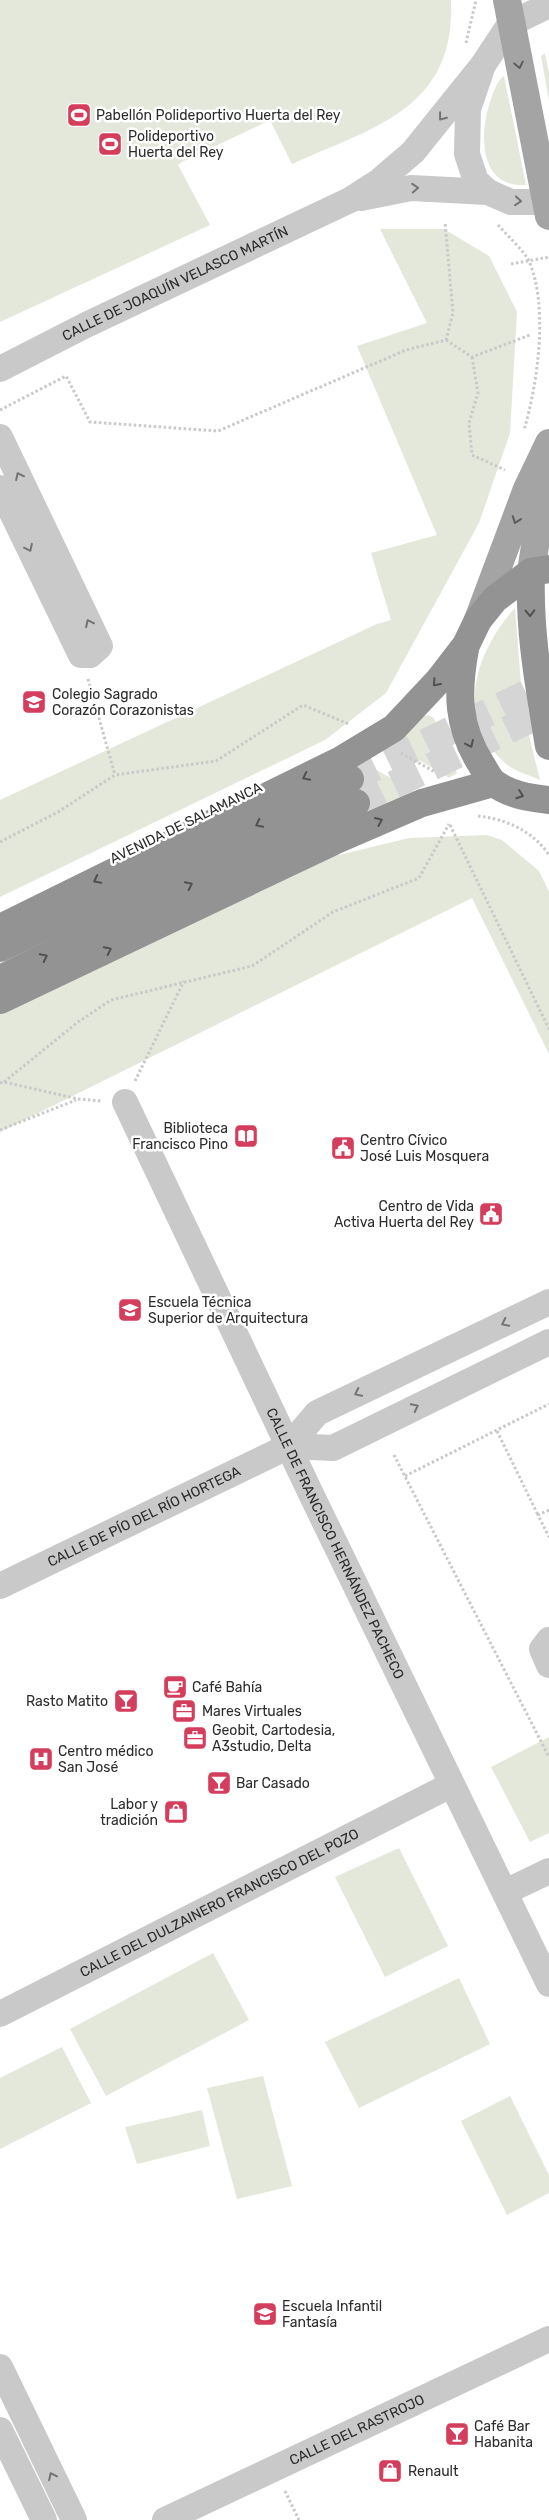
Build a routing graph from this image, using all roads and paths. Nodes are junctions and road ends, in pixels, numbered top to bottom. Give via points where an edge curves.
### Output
1 (549, 5) edge
2 (509, 12) edge
3 (483, 65) junction
4 (488, 192) junction
5 (350, 200) junction
6 (548, 207) edge
7 (445, 222) dead end
8 (497, 223) dead end
9 (549, 257) edge
10 (529, 260) junction
11 (511, 264) dead end
12 (530, 335) dead end
13 (446, 340) junction
14 (472, 357) junction
15 (0, 369) edge
16 (0, 410) edge
17 (523, 435) dead end
18 (0, 437) edge
19 (549, 443) edge
20 (549, 461) edge
21 (504, 470) dead end
22 (0, 488) edge
23 (540, 571) edge
24 (478, 620) junction
25 (466, 645) junction
26 (81, 655) junction
27 (365, 733) junction
28 (549, 746) edge
29 (115, 775) junction
30 (493, 783) junction
31 (549, 800) edge
32 (458, 804) junction
33 (0, 842) edge
34 (549, 855) edge
35 (0, 928) edge
36 (0, 948) edge
37 (0, 979) edge
38 (184, 981) junction
39 (0, 1000) edge
40 (549, 1029) edge
41 (2, 1082) edge
42 (78, 1099) junction
43 (125, 1102) junction
44 (0, 1130) edge
45 (549, 1302) edge
46 (549, 1342) edge
47 (549, 1404) edge
48 (497, 1431) junction
49 (289, 1446) junction
50 (394, 1455) dead end
51 (404, 1476) junction
52 (549, 1510) edge
53 (538, 1515) junction
54 (549, 1538) edge
55 (0, 1586) edge
56 (549, 1640) edge
57 (549, 1665) edge
58 (549, 1757) edge
59 (439, 1791) dead end
60 (549, 1871) edge
61 (505, 1892) junction
62 (549, 1984) edge
63 (0, 2014) edge
64 (549, 2339) edge
65 (0, 2367) edge
66 (0, 2430) edge
67 (273, 2468) junction
68 (44, 2520) edge
69 (74, 2520) edge
70 (165, 2520) edge
71 (299, 2520) edge

1 - 2 street
2 - 3 street
2 -> 6 main road
3 - 4 street via 468,109 467,154 476,181
3 -> 5 street, CALLE DE JOAQUÍN VELASCO MARTÍN via 413,152 378,182
5 -> 4 street, CALLE DE JOAQUÍN VELASCO MARTÍN via 411,188
4 -> 6 street via 511,202
5 - 15 street, CALLE DE JOAQUÍN VELASCO MARTÍN
7 - 13 path via 453,313
8 - 10 path
9 - 10 path
10 - 11 path
10 - 17 path via 542,295 544,333 534,400
12 - 14 path
13 - 14 path
13 - 16 path via 406,350 218,431 90,422 66,376
14 - 21 path via 478,393 469,423 472,455
26 -> 18 street via 90,655 100,646
19 -> 24 main road via 527,490
20 - 23 main road
22 -> 26 street
23 - 24 highway via 495,599
23 -> 28 highway via 530,615 533,654
24 - 25 highway
25 -> 27 highway via 394,728
25 -> 30 highway via 459,681 466,738
26 - 29 path
27 - 29 path via 303,706 216,761
27 - 32 path via 438,773
27 -> 35 highway via 341,760
29 - 33 path via 58,812
30 -> 31 highway via 524,797
30 - 32 highway
32 - 34 path via 518,826 542,844
39 -> 32 highway via 334,840 422,803
37 -> 36 highway via 353,791
38 - 40 path via 252,966 333,912 419,878 450,824
38 - 41 path via 111,1000
38 - 43 path
41 - 42 path
42 - 43 path
42 - 44 path
43 - 49 street, CALLE DE FRANCISCO HERNÁNDEZ PACHECO
45 -> 49 street, CALLE DE PÍO DEL RÍO HORTEGA via 317,1413
49 -> 46 street, CALLE DE PÍO DEL RÍO HORTEGA via 333,1448
47 - 48 path
48 - 51 path
48 - 53 path
49 - 55 street, CALLE DE PÍO DEL RÍO HORTEGA
49 - 61 street, CALLE DE FRANCISCO HERNÁNDEZ PACHECO
50 - 51 path
51 - 58 path
52 - 53 path
53 - 54 path
56 - 57 street via 542,1649
59 - 63 street, CALLE DEL DULZAINERO FRANCISCO DEL POZO
60 - 61 street
61 - 62 street, CALLE DE FRANCISCO HERNÁNDEZ PACHECO
64 - 67 street, CALLE DEL RASTROJO
69 -> 65 street
66 - 68 street
67 - 70 street, CALLE DEL RASTROJO
67 - 71 path

